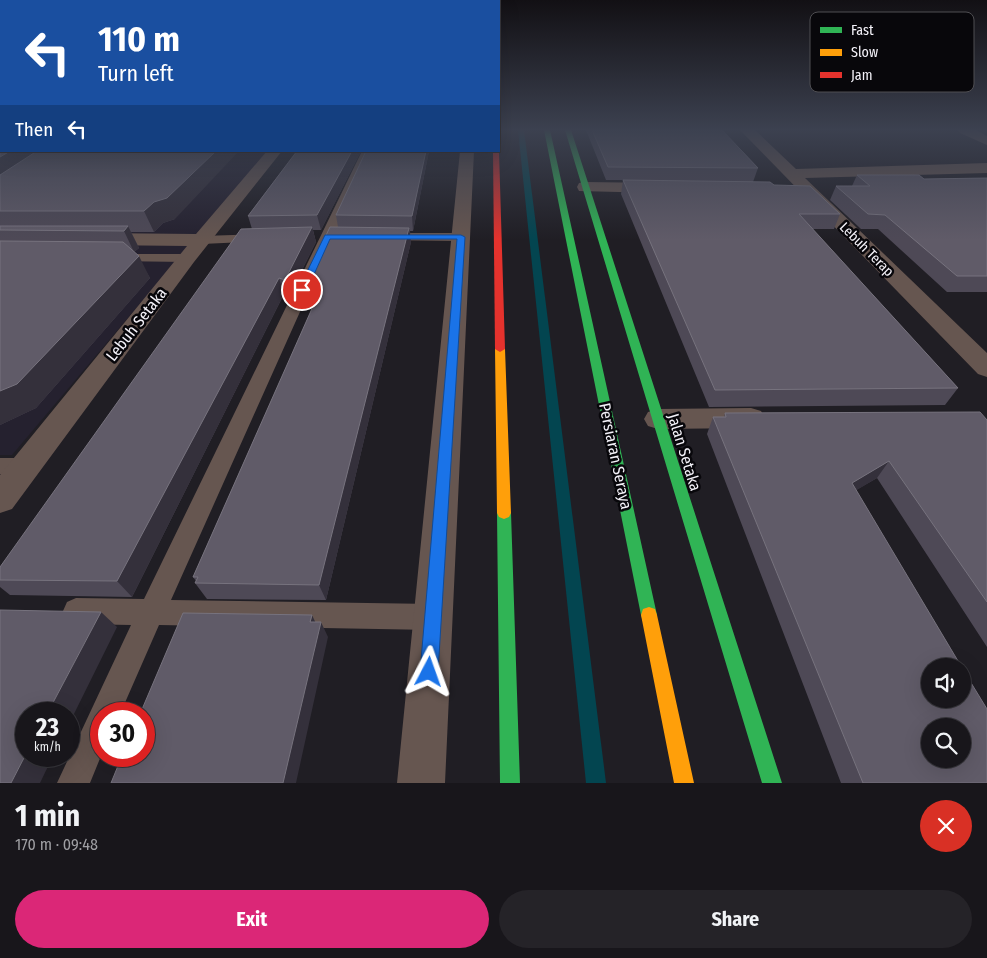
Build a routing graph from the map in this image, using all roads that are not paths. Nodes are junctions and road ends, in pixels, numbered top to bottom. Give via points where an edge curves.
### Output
1 (262, 167) edge
2 (359, 167) edge
3 (467, 167) edge
4 (496, 167) edge
5 (555, 167) edge
6 (579, 167) edge
7 (780, 167) edge
8 (987, 168) edge
9 (796, 184) junction
10 (585, 187) junction
11 (672, 188) edge
12 (375, 237) edge
13 (461, 237) junction
14 (270, 238) edge
15 (77, 239) edge
16 (202, 240) junction
17 (98, 257) edge
18 (187, 258) junction
19 (987, 368) edge
20 (781, 418) edge
21 (658, 419) junction
22 (0, 466) edge
23 (25, 466) junction
24 (0, 499) edge
25 (56, 611) edge
26 (150, 612) junction
27 (433, 617) junction
28 (109, 702) edge
29 (90, 745) edge
30 (73, 783) edge
31 (420, 783) edge
32 (510, 783) edge
33 (684, 783) edge
34 (772, 783) edge

1 - 16 street, Lebuh Setaka
2 - 26 lane
3 - 13 street
4 - 32 main road
5 - 33 main road, Persiaran Seraya
6 - 10 main road, Jalan Setaka
7 - 9 street, Lebuh Terap
8 - 9 street
9 - 19 street, Lebuh Terap
10 - 11 street
10 - 21 main road, Jalan Setaka
12 - 13 lane
13 - 27 street
14 - 16 lane
15 - 16 street
16 - 18 street, Lebuh Setaka
17 - 18 lane
18 - 23 street, Lebuh Setaka
20 - 21 street
21 - 34 main road, Jalan Setaka
22 - 23 lane
23 - 24 street, Lebuh Setaka
25 - 26 lane
26 - 27 lane
26 - 28 lane
27 - 31 street
29 - 30 lane

